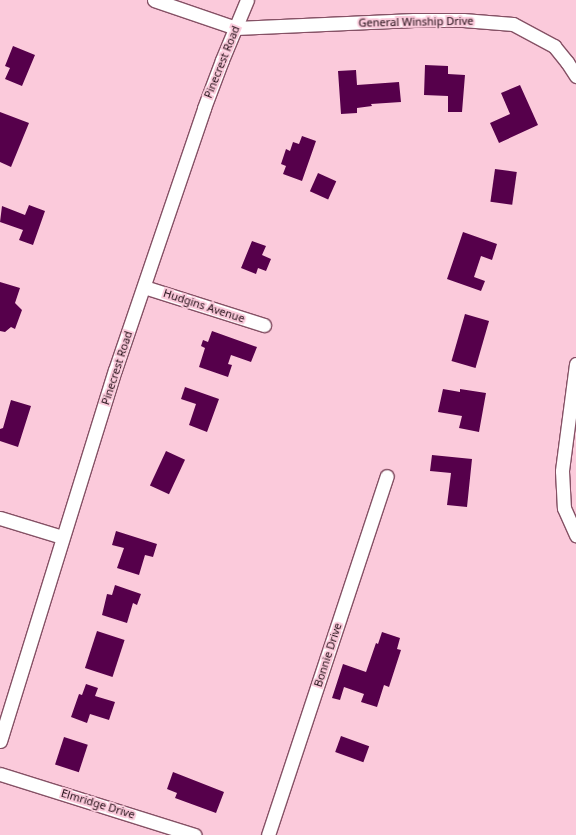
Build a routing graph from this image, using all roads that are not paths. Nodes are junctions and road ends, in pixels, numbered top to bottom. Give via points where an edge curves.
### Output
1 (154, 0) edge
2 (247, 0) edge
3 (236, 28) junction
4 (576, 76) edge
5 (144, 287) junction
6 (264, 325) dead end
7 (576, 364) edge
8 (387, 476) dead end
9 (0, 518) edge
10 (576, 535) edge
11 (62, 538) junction
12 (0, 741) edge
13 (0, 774) edge
14 (195, 835) edge
15 (268, 835) edge

1 - 3 street
2 - 3 street, Pinecrest Road
3 - 4 street, General Winship Drive via 421,20 513,24 554,46
3 - 5 street, Pinecrest Road via 207,101
5 - 6 street, Hudgins Avenue
5 - 11 street, Pinecrest Road
7 - 10 street via 562,471 564,508
8 - 15 street, Bonnie Drive
9 - 11 street
11 - 12 street, Pinecrest Road
13 - 14 street, Elmridge Drive

